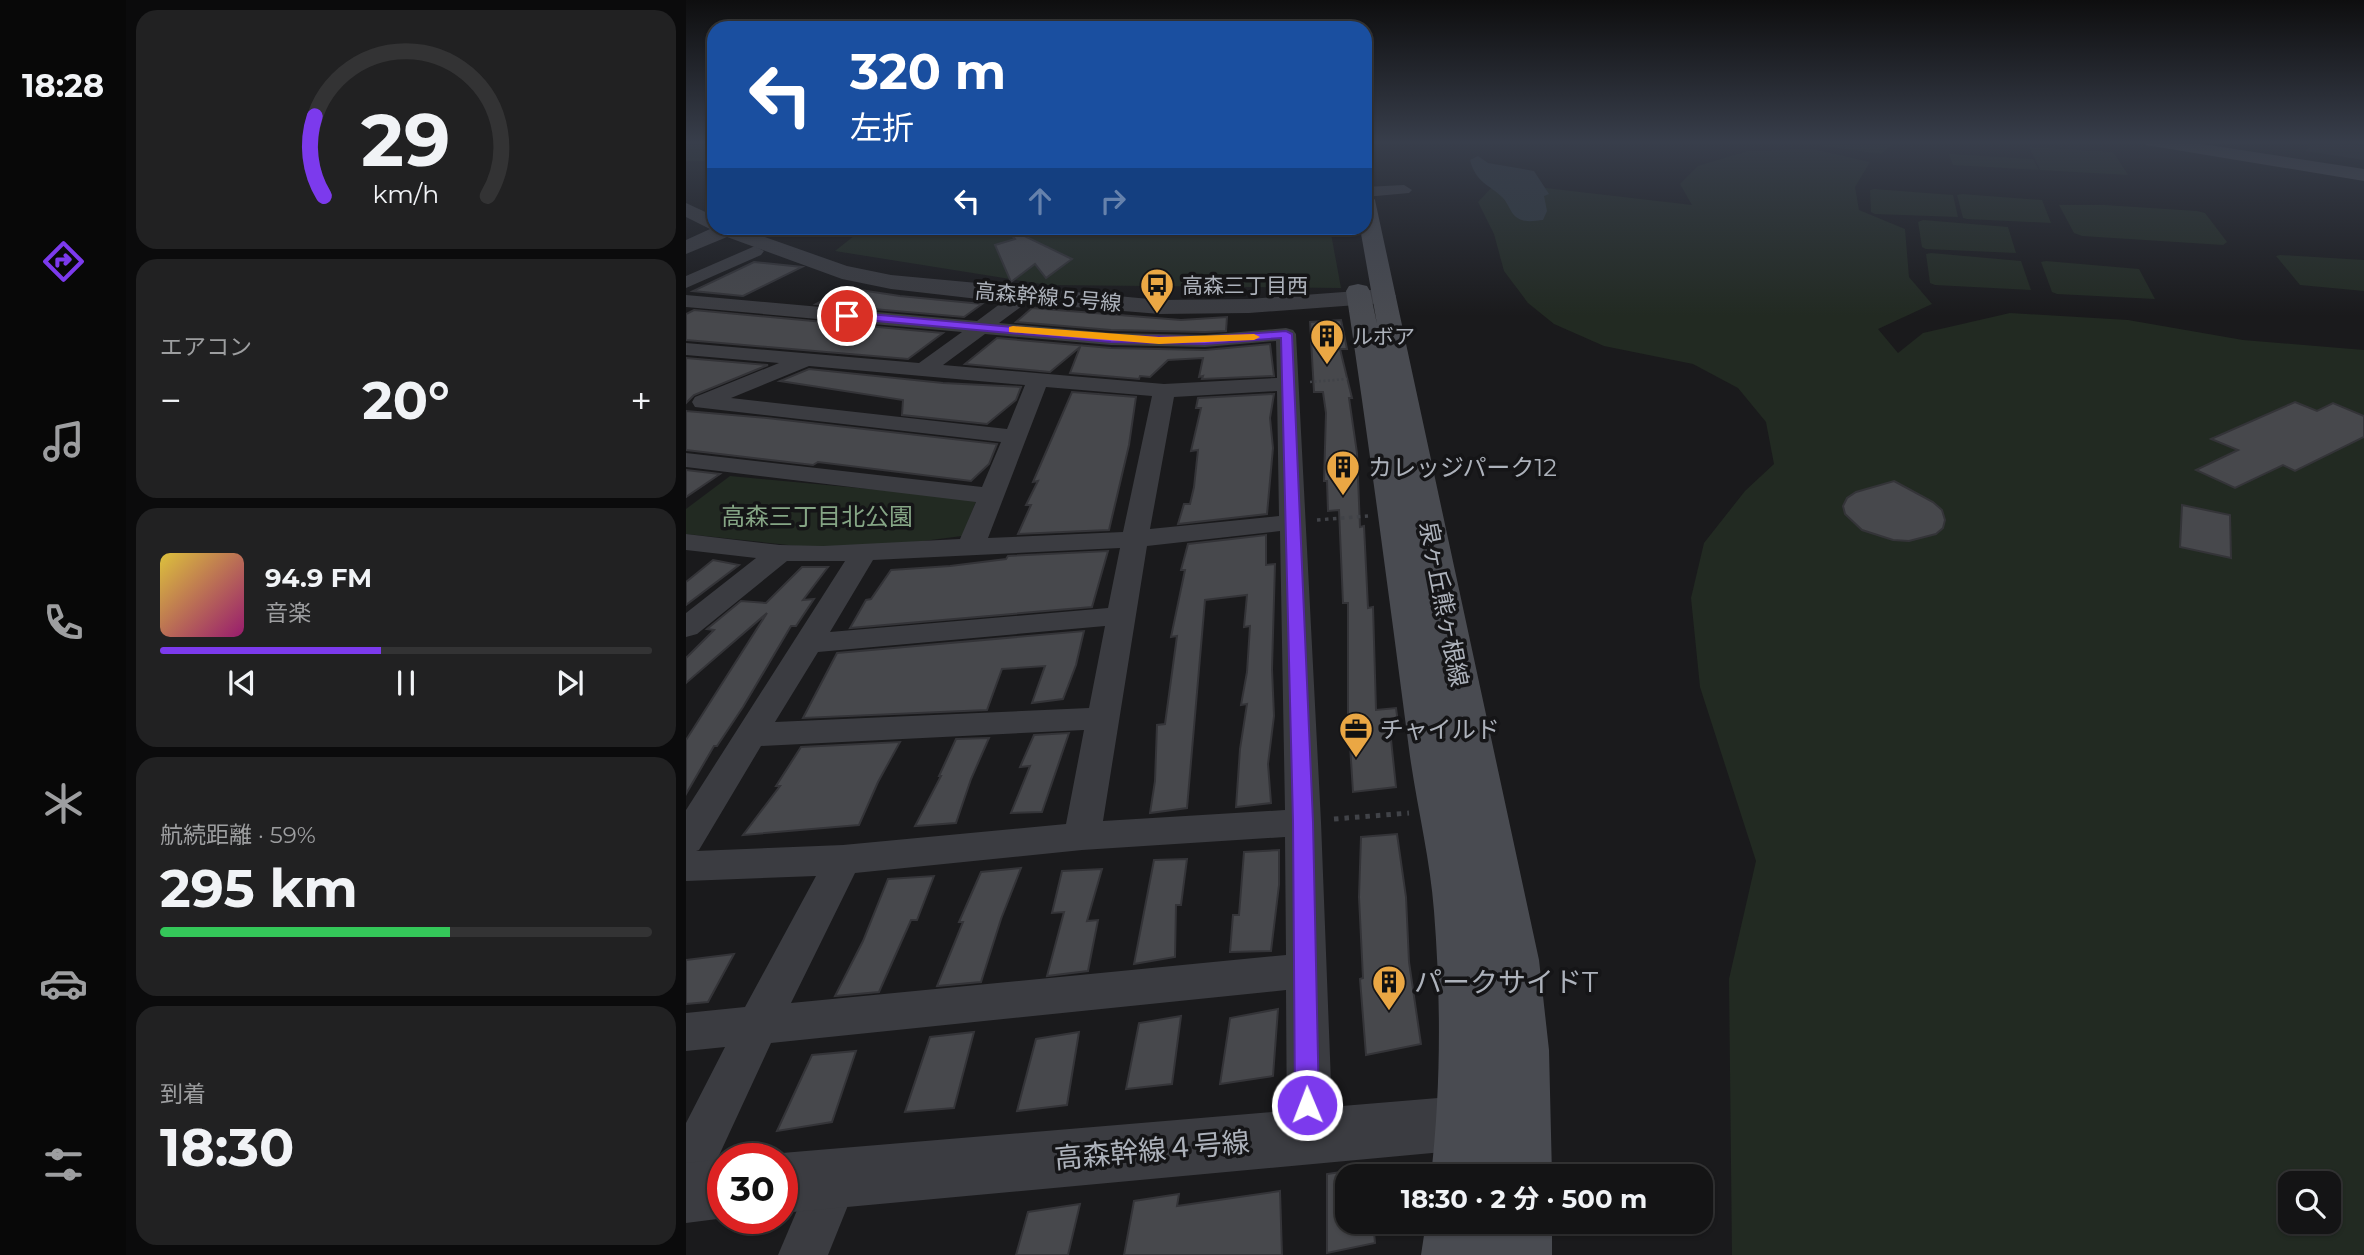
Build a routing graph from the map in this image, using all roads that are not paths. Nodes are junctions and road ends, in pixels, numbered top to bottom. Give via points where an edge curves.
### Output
1 (686, 209) edge
2 (707, 220) edge
3 (707, 235) edge
4 (742, 235) edge
5 (1352, 235) edge
6 (1368, 235) edge
7 (686, 248) edge
8 (755, 251) dead end
9 (686, 284) edge
10 (1023, 296) junction
11 (1372, 297) junction
12 (686, 301) edge
13 (979, 327) junction
14 (688, 350) edge
15 (806, 360) junction
16 (926, 368) junction
17 (1038, 380) junction
18 (1286, 384) junction
19 (1164, 391) junction
20 (695, 406) edge
21 (1016, 437) junction
22 (686, 460) edge
23 (991, 496) junction
24 (1293, 522) junction
25 (1135, 539) junction
26 (686, 542) edge
27 (971, 546) junction
28 (864, 552) junction
29 (780, 553) junction
30 (1121, 615) junction
31 (686, 628) edge
32 (807, 643) junction
33 (1103, 719) junction
34 (751, 735) junction
35 (1303, 822) junction
36 (1082, 836) junction
37 (686, 839) edge
38 (843, 860) junction
39 (686, 866) edge
40 (1305, 971) junction
41 (757, 1027) junction
42 (686, 1032) edge
43 (1522, 1119) junction
44 (1310, 1136) junction
45 (1465, 1149) edge
46 (1521, 1164) edge
47 (686, 1173) edge
48 (808, 1181) edge
49 (707, 1191) edge
50 (686, 1193) edge
51 (1457, 1234) edge
52 (1520, 1234) edge
53 (803, 1255) edge
54 (1454, 1255) edge
55 (1519, 1255) edge

1 - 2 street, 高森幹線５号線
3 - 7 street
4 - 10 street, 高森幹線５号線 via 842,272
5 - 11 main road, 泉ヶ丘熊ヶ根線
6 - 11 main road, 泉ヶ丘熊ヶ根線
8 - 9 street
10 - 11 street, 高森幹線５号線 via 1160,307
10 - 13 street
11 - 43 main road, 泉ヶ丘熊ヶ根線 via 1513,960
11 - 45 main road, 泉ヶ丘熊ヶ根線 via 1390,477 1459,909 1468,1051
12 - 13 street
13 - 16 street
13 - 18 street via 1159,341 1286,334
14 - 15 street
15 - 16 street
15 - 20 street
16 - 17 street
17 - 19 street
17 - 21 street
18 - 19 street
18 - 24 street
19 - 25 street
20 - 21 street
21 - 23 street
22 - 23 street
23 - 27 street
24 - 25 street
24 - 35 street
25 - 27 street
25 - 30 street
26 - 29 street
27 - 28 street
28 - 29 street
28 - 32 street
29 - 31 street
30 - 32 street
30 - 33 street
32 - 34 street
33 - 34 street
33 - 36 street
34 - 37 street
35 - 36 street
35 - 40 street
36 - 38 street
38 - 39 street
38 - 41 street
40 - 41 street
40 - 44 street
41 - 42 street
41 - 47 street
43 - 45 street, 高森幹線４号線
43 - 46 main road, 泉ヶ丘熊ヶ根線
44 - 45 street, 高森幹線４号線
44 - 48 street, 高森幹線４号線
48 - 53 street
49 - 50 street
51 - 54 main road
52 - 55 main road

